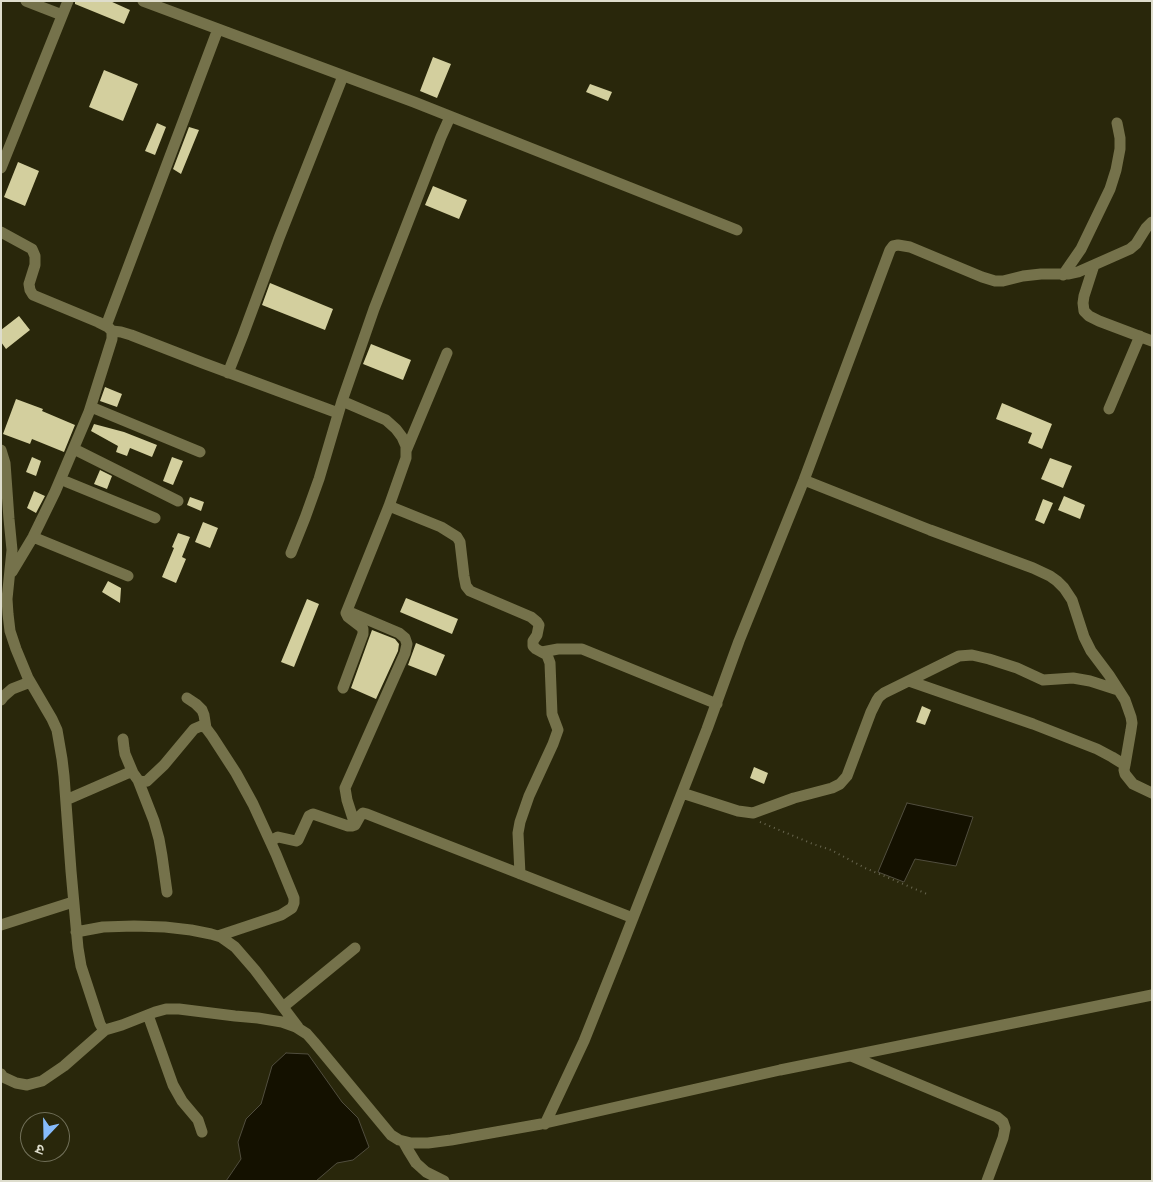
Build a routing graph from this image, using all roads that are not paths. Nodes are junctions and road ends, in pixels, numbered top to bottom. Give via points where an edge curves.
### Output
1 (26, 1) edge
2 (68, 1) edge
3 (143, 1) edge
4 (62, 15) junction
5 (218, 29) junction
6 (343, 76) junction
7 (450, 117) junction
8 (1117, 123) dead end
9 (1, 168) edge
10 (1152, 222) edge
11 (737, 230) dead end
12 (1, 232) edge
13 (1094, 265) junction
14 (1063, 275) junction
15 (109, 328) junction
16 (1140, 336) junction
17 (1152, 341) edge
18 (447, 353) dead end
19 (228, 373) junction
20 (342, 401) junction
21 (91, 407) junction
22 (1108, 409) dead end
23 (338, 413) junction
24 (74, 449) junction
25 (1, 450) edge
26 (406, 451) junction
27 (200, 452) dead end
28 (804, 480) junction
29 (67, 482) dead end
30 (178, 501) dead end
31 (389, 506) junction
32 (5, 511) edge
33 (155, 518) dead end
34 (33, 537) junction
35 (291, 553) dead end
36 (10, 575) junction
37 (128, 576) dead end
38 (346, 610) junction
39 (542, 652) junction
40 (909, 681) junction
41 (30, 682) junction
42 (343, 688) dead end
43 (1118, 690) junction
44 (187, 698) dead end
45 (1, 700) edge
46 (717, 704) junction
47 (206, 728) junction
48 (124, 740) dead end
49 (1124, 765) junction
50 (136, 777) junction
51 (682, 793) junction
52 (1152, 794) edge
53 (66, 800) junction
54 (355, 825) junction
55 (270, 842) junction
56 (520, 874) junction
57 (167, 892) dead end
58 (73, 902) junction
59 (633, 918) junction
60 (1, 925) edge
61 (76, 932) junction
62 (218, 936) junction
63 (356, 948) dead end
64 (1152, 996) edge
65 (283, 1006) junction
66 (148, 1015) junction
67 (299, 1029) junction
68 (105, 1030) junction
69 (851, 1056) junction
70 (1, 1074) edge
71 (545, 1124) junction
72 (202, 1132) dead end
73 (403, 1141) junction
74 (438, 1179) edge
75 (987, 1181) edge

1 - 4 street
2 - 4 street
3 - 5 street
4 - 9 street
5 - 6 street
5 - 15 street
6 - 7 street
6 - 19 street
7 - 11 street
7 - 20 street via 374,309
8 - 14 street via 1120,149 1110,189 1072,264
10 - 13 street via 1130,249
12 - 15 street via 32,249 36,265 29,284 33,295
13 - 14 street
13 - 16 street via 1084,296 1084,311 1099,321
14 - 28 street via 1041,274 995,281 910,247 893,246
15 - 19 street
15 - 21 street via 112,339
16 - 17 street
16 - 22 street
18 - 26 street
19 - 23 street
20 - 23 street
20 - 26 street via 386,420 402,437
21 - 24 street
21 - 27 street
23 - 35 street via 317,486
24 - 30 street
24 - 34 street
25 - 32 street via 5,463
26 - 31 street
28 - 43 street via 1050,576 1072,600 1091,651
28 - 46 street
29 - 33 street
31 - 38 street
31 - 39 street via 457,537 466,586 470,591 537,622 539,630 533,646
32 - 36 street via 12,550
34 - 36 street
34 - 37 street
36 - 41 street via 10,632
38 - 42 street via 346,615 361,626 363,634
38 - 54 street via 399,634 407,644 345,788
39 - 46 street via 582,649
39 - 56 street via 550,663 552,714 558,730 520,822
40 - 43 street via 958,656 972,655 1017,668 1043,680 1073,678
40 - 49 street via 1096,749
40 - 51 street via 877,700 847,776 832,788 748,813
41 - 45 street via 12,689
41 - 53 street via 57,730
43 - 49 street via 1125,700 1132,723
44 - 47 street via 203,712
46 - 51 street
47 - 50 street via 194,729 164,765 144,782
47 - 55 street via 236,773
48 - 50 street
49 - 52 street via 1125,774 1133,784
50 - 53 street via 128,773
50 - 57 street via 159,839
51 - 59 street
53 - 58 street
54 - 55 street via 348,826 313,814 298,840 278,837
54 - 56 street via 360,816 367,814
55 - 62 street via 294,898 292,908
56 - 59 street
58 - 60 street
58 - 61 street
59 - 71 street via 584,1041
61 - 62 street via 103,927 142,926
61 - 68 street via 81,966 100,1024
62 - 65 street via 235,947
63 - 65 street
64 - 69 street
65 - 67 street
66 - 67 street via 179,1009 282,1022
66 - 68 street
66 - 72 street via 173,1085 198,1120
67 - 73 street via 314,1042 390,1135
68 - 70 street via 42,1081 27,1085
69 - 71 street
69 - 75 street via 1003,1122 1003,1138
71 - 73 street via 428,1143
73 - 74 street via 416,1163

